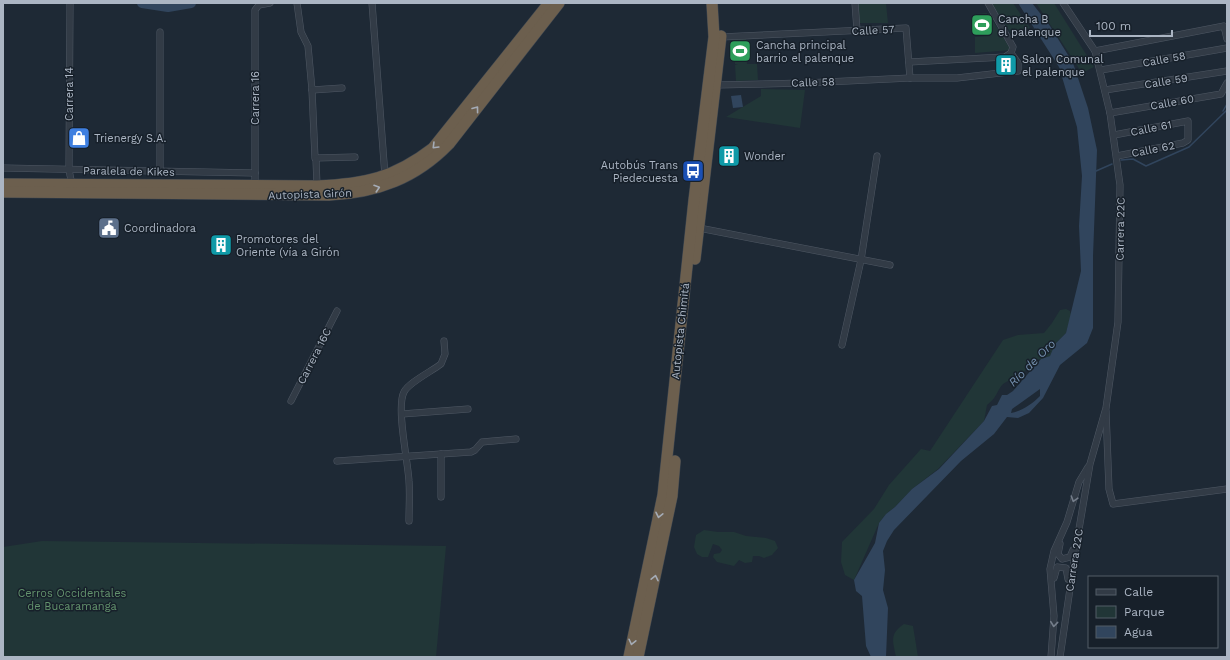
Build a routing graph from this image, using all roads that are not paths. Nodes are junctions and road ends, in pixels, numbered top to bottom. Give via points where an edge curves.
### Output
1 (70, 3) edge
2 (270, 3) edge
3 (297, 3) edge
4 (372, 3) edge
5 (549, 3) edge
6 (559, 3) edge
7 (855, 3) edge
8 (988, 3) edge
9 (1063, 3) edge
10 (718, 4) edge
11 (856, 30) junction
12 (160, 32) dead end
13 (721, 37) junction
14 (1227, 39) edge
15 (1227, 48) edge
16 (1012, 50) junction
17 (1095, 51) junction
18 (909, 62) junction
19 (1101, 70) junction
20 (1227, 71) edge
21 (910, 78) junction
22 (1227, 83) edge
23 (716, 85) junction
24 (342, 88) dead end
25 (312, 90) junction
26 (1105, 90) junction
27 (1110, 113) junction
28 (1114, 136) junction
29 (1188, 140) joint
30 (877, 156) dead end
31 (1118, 156) junction
32 (355, 157) dead end
33 (316, 159) junction
34 (3, 168) edge
35 (69, 170) junction
36 (160, 172) junction
37 (255, 173) junction
38 (385, 176) junction
39 (3, 184) edge
40 (72, 185) junction
41 (317, 186) junction
42 (255, 187) junction
43 (3, 192) edge
44 (699, 228) junction
45 (861, 260) junction
46 (890, 265) dead end
47 (337, 311) dead end
48 (444, 341) dead end
49 (842, 344) dead end
50 (290, 401) dead end
51 (1106, 408) junction
52 (468, 409) dead end
53 (402, 414) junction
54 (516, 439) dead end
55 (441, 454) junction
56 (405, 457) junction
57 (337, 461) dead end
58 (1090, 464) junction
59 (1227, 489) edge
60 (441, 497) dead end
61 (409, 521) dead end
62 (1061, 535) junction
63 (1077, 541) junction
64 (1069, 590) junction
65 (1053, 591) junction
66 (629, 657) edge
67 (638, 657) edge
68 (1051, 657) edge
69 (1060, 657) edge

1 - 35 street, Carrera 14
2 - 37 street, Carrera 16 via 259,5 255,10
3 - 25 street via 301,32 308,46
4 - 38 street
5 -> 38 highway, Autopista Girón via 433,148 410,165
43 -> 6 highway, Autopista Girón via 321,195 354,193 380,187 422,168 449,144
7 - 11 street
8 - 16 street
9 - 17 street, Carrera 22C
10 - 13 highway, Autopista Chimitá
10 -> 66 highway, Autopista Chimitá via 694,200 664,495
11 - 13 street, Calle 57
11 - 18 street, Calle 57 via 906,28
12 - 36 street
13 - 23 highway, Autopista Chimitá
14 - 17 street via 1224,26
15 - 19 street, Calle 58
16 - 18 street via 1005,57
16 - 21 street, Calle 58 via 1018,63 1018,71 957,78
17 - 19 street, Carrera 22C
18 - 21 street
19 - 26 street, Carrera 22C
20 - 26 street, Calle 59
21 - 23 street, Calle 58
22 - 27 street, Calle 60 via 1221,94
23 - 44 highway, Autopista Chimitá
24 - 25 street
25 - 33 street
26 - 27 street, Carrera 22C
27 - 28 street, Carrera 22C
28 - 29 street, Calle 61 via 1188,121
28 - 31 street, Carrera 22C
29 - 31 street, Calle 62
30 - 45 street
31 - 51 street, Carrera 22C via 1118,322
32 - 33 street
33 - 41 street
34 - 35 street, Paralela de Kikes
35 - 36 street, Paralela de Kikes
35 - 40 street, Carrera 14
36 - 37 street, Paralela de Kikes
37 - 42 street, Carrera 16
38 - 41 highway, Autopista Girón via 349,185
39 - 40 highway, Autopista Girón
40 - 42 highway, Autopista Girón
41 - 42 highway, Autopista Girón
44 - 45 street
67 -> 44 highway, Autopista Chimitá via 672,496
45 - 46 street
45 - 49 street
47 - 50 street, Carrera 16C
48 - 53 street via 445,354 441,364 408,386 404,392 401,402
51 - 58 street, Carrera 22C
51 - 59 street via 1109,489 1113,504
52 - 53 street
53 - 56 street
54 - 55 street via 482,442 472,452
55 - 56 street
55 - 60 street
56 - 57 street
56 - 61 street via 409,479
58 -> 62 street, Carrera 22C via 1079,482
58 - 63 street, Carrera 22C
62 - 63 street via 1058,554 1062,559 1070,557
62 - 65 street, Carrera 22C via 1050,569
63 - 64 street, Carrera 22C
64 - 65 street via 1068,572 1062,566 1057,567 1055,571
64 - 69 street, Carrera 22C
65 -> 68 street, Carrera 22C

